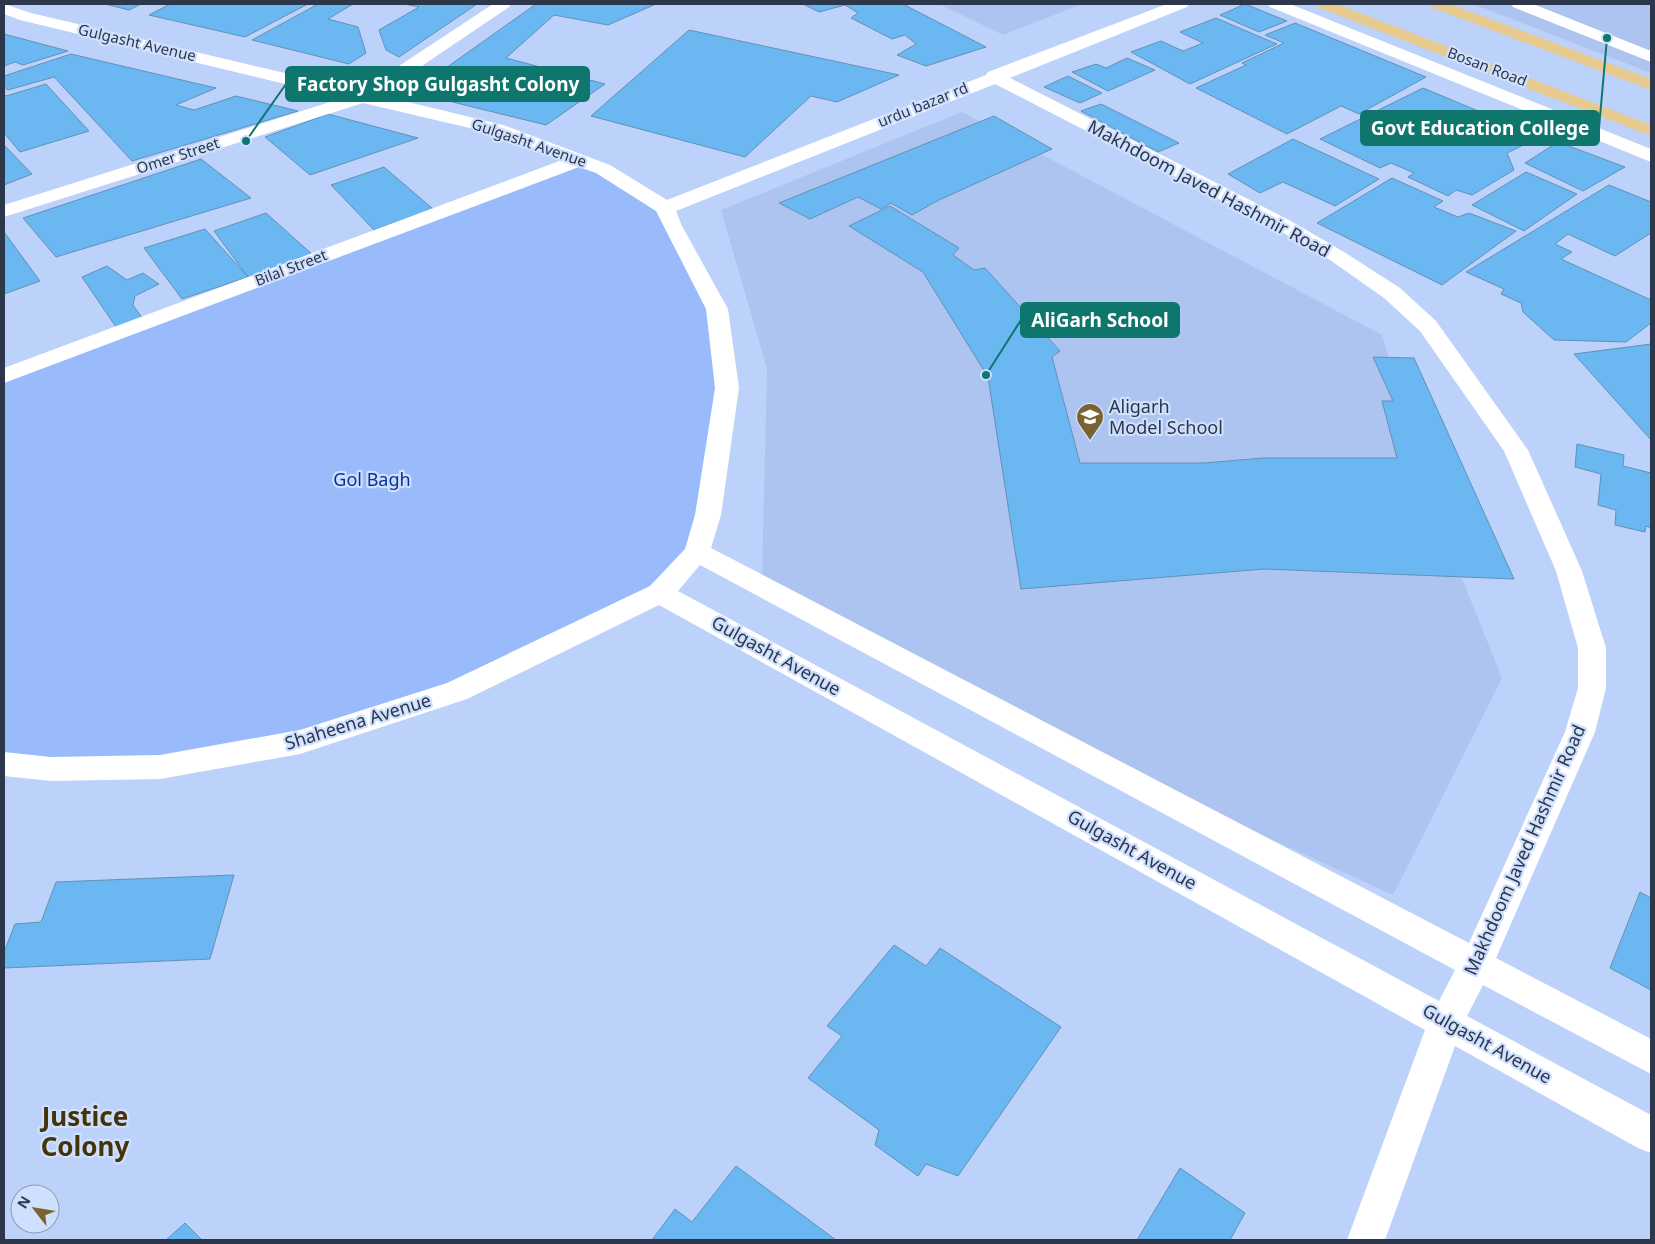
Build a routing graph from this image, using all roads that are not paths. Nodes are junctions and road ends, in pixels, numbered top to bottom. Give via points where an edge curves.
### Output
1 (503, 4) edge
2 (1181, 4) edge
3 (1276, 4) edge
4 (1323, 4) edge
5 (1436, 4) edge
6 (1519, 4) edge
7 (4, 9) edge
8 (1651, 57) edge
9 (994, 76) junction
10 (1651, 85) edge
11 (366, 96) junction
12 (1651, 131) edge
13 (1651, 156) edge
14 (579, 160) junction
15 (665, 208) junction
16 (4, 211) edge
17 (4, 376) edge
18 (697, 552) junction
19 (660, 593) junction
20 (4, 764) edge
21 (1476, 964) junction
22 (1446, 1022) junction
23 (1651, 1057) edge
24 (1651, 1135) edge
25 (1366, 1240) edge

1 - 11 street, Omer Street
2 - 9 street, urdu bazar rd
3 - 13 street
4 - 12 main road, Bosan Road
5 - 10 main road
6 - 8 street
7 - 11 street, Gulgasht Avenue via 26,17
9 - 15 street, urdu bazar rd
9 - 21 street, Makhdoom Javed Hashmir Road via 1282,224 1392,293 1428,326 1516,450 1569,571 1592,648 1592,688 1580,732
11 - 14 street, Gulgasht Avenue via 498,129
11 - 16 street, Omer Street
14 - 15 street, Gulgasht Avenue via 604,169
14 - 17 street, Bilal Street
15 - 18 street via 717,309 727,388 708,516
18 - 19 street
18 - 21 street
19 - 20 street, Shaheena Avenue via 457,691 300,742 160,766 51,769
19 - 22 street, Gulgasht Avenue
21 - 22 street, Makhdoom Javed Hashmir Road
21 - 23 street
22 - 24 street, Gulgasht Avenue
22 - 25 street, Makhdoom Javed Hashmir Road

